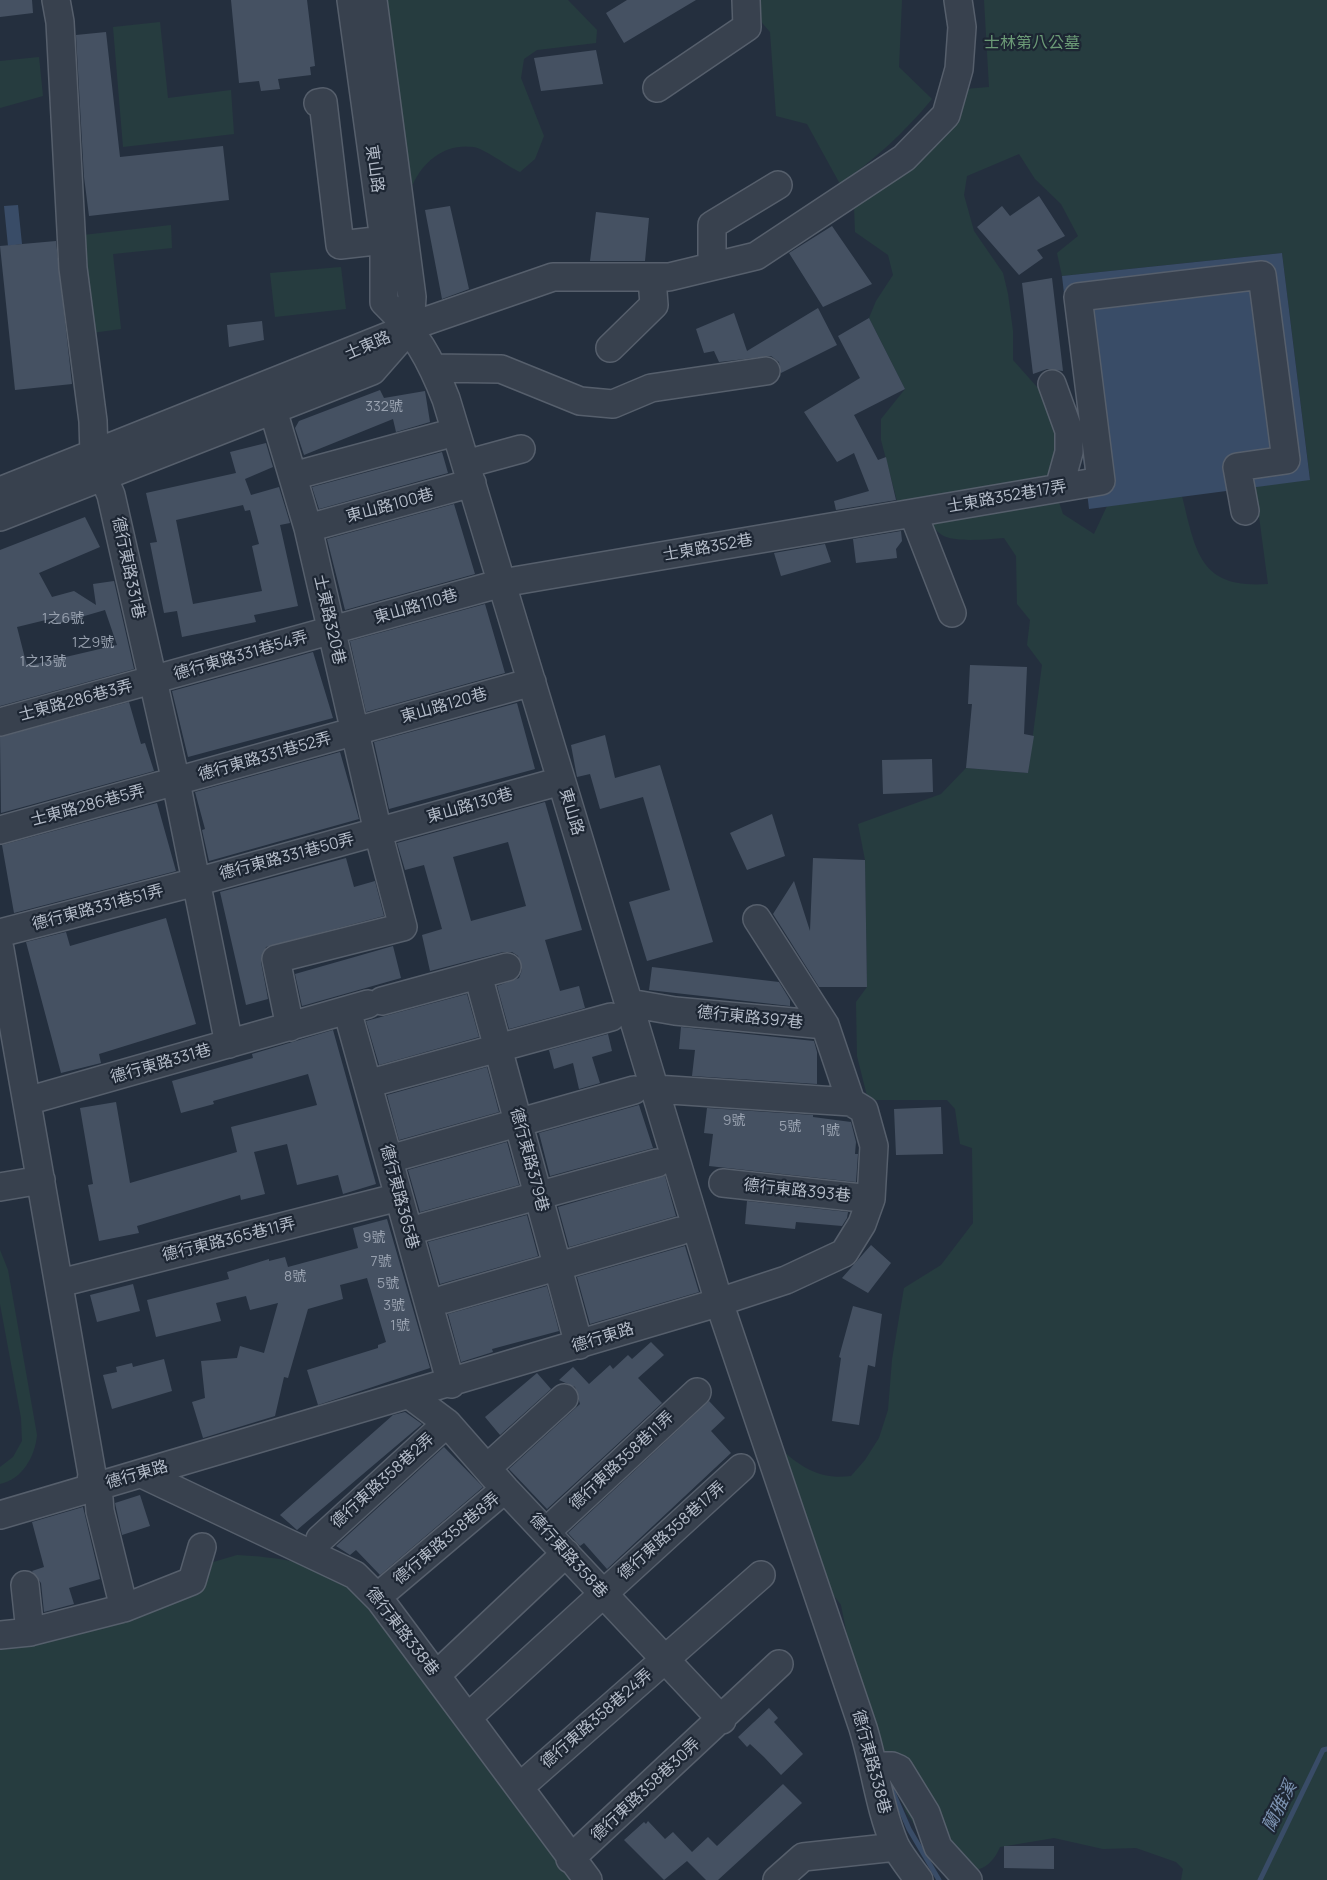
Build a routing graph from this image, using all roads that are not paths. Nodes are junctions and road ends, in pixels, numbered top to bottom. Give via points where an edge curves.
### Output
1 (56, 0) edge
2 (351, 0) edge
3 (373, 0) edge
4 (746, 0) edge
5 (958, 0) edge
6 (657, 88) dead end
7 (318, 103) dead end
8 (778, 185) dead end
9 (384, 240) junction
10 (712, 266) junction
11 (652, 279) junction
12 (410, 328) junction
13 (610, 348) dead end
14 (434, 368) junction
15 (766, 371) dead end
16 (1052, 384) dead end
17 (273, 410) junction
18 (455, 432) junction
19 (521, 449) dead end
20 (99, 466) junction
21 (469, 474) junction
22 (292, 476) junction
23 (1059, 488) junction
24 (0, 491) edge
25 (1245, 511) dead end
26 (913, 513) junction
27 (0, 518) edge
28 (308, 528) junction
29 (502, 584) junction
30 (952, 613) dead end
31 (330, 631) junction
32 (153, 681) junction
33 (532, 682) junction
34 (0, 722) edge
35 (355, 731) junction
36 (561, 780) junction
37 (176, 782) junction
38 (0, 830) edge
39 (378, 832) junction
40 (196, 882) junction
41 (757, 919) dead end
42 (0, 933) edge
43 (0, 949) edge
44 (507, 968) dead end
45 (478, 975) junction
46 (366, 1005) junction
47 (620, 1010) junction
48 (5, 1012) edge
49 (825, 1025) junction
50 (290, 1027) junction
51 (229, 1044) junction
52 (498, 1048) junction
53 (378, 1081) dead end
54 (644, 1089) junction
55 (27, 1101) junction
56 (851, 1102) junction
57 (518, 1122) junction
58 (400, 1156) dead end
59 (657, 1163) dead end
60 (41, 1180) junction
61 (723, 1183) dead end
62 (0, 1187) edge
63 (538, 1196) junction
64 (399, 1197) junction
65 (871, 1199) junction
66 (424, 1227) dead end
67 (680, 1231) dead end
68 (558, 1266) junction
69 (60, 1283) junction
70 (445, 1299) dead end
71 (719, 1302) junction
72 (579, 1345) junction
73 (451, 1384) junction
74 (697, 1392) dead end
75 (411, 1396) junction
76 (564, 1398) dead end
77 (447, 1423) junction
78 (487, 1468) junction
79 (741, 1468) dead end
80 (142, 1474) junction
81 (94, 1487) junction
82 (505, 1489) junction
83 (0, 1515) edge
84 (547, 1531) junction
85 (320, 1539) dead end
86 (202, 1547) dead end
87 (566, 1553) junction
88 (761, 1575) dead end
89 (25, 1585) dead end
90 (388, 1588) dead end
91 (603, 1594) junction
92 (124, 1608) junction
93 (30, 1632) junction
94 (0, 1635) edge
95 (665, 1659) junction
96 (779, 1664) dead end
97 (445, 1667) dead end
98 (477, 1709) dead end
99 (722, 1720) junction
100 (874, 1766) junction
101 (530, 1778) dead end
102 (896, 1847) junction
103 (570, 1859) junction
104 (588, 1880) edge
105 (777, 1880) edge
106 (919, 1880) edge
107 (968, 1880) edge

1 - 20 street, 德行東路331巷 via 73,268
2 - 9 street, 東山路
3 - 12 street, 東山路 via 412,297
4 - 6 street via 747,27
5 - 10 street via 962,27 959,69 946,115 904,158 756,256
7 - 9 street via 323,102 340,245
8 - 10 street via 712,225
9 - 12 street, 東山路 via 384,302
10 - 11 street
11 - 12 street via 553,278
11 - 13 street via 654,305
12 - 14 street, 東山路
12 - 17 street, 士東路 via 372,371
12 - 20 street, 士東路
14 - 15 street via 501,369 580,401 613,404 651,388
14 - 18 street, 東山路
16 - 23 street via 1069,431 1070,452
17 - 20 street, 士東路
17 - 22 street, 士東路320巷
18 - 21 street, 東山路
18 - 22 street
19 - 21 street, 東山路100巷
20 - 24 street, 士東路
20 - 27 street, 士東路
20 - 32 street, 德行東路331巷 via 111,495
21 - 28 street, 東山路100巷
21 - 29 street, 東山路
22 - 28 street, 士東路320巷
23 - 25 street, 士東路352巷17弄 via 1101,481 1078,297 1262,275 1286,460 1237,467
23 - 26 street, 士東路352巷17弄
26 - 29 street, 士東路352巷
26 - 30 street
28 - 31 street, 士東路320巷
29 - 31 street, 東山路110巷
29 - 33 street, 東山路
31 - 32 street, 德行東路331巷54弄
31 - 35 street, 士東路320巷
32 - 34 street, 士東路286巷3弄
32 - 37 street, 德行東路331巷
33 - 35 street, 東山路120巷
33 - 36 street, 東山路
35 - 37 street, 德行東路331巷52弄
35 - 39 street, 士東路320巷
36 - 39 street, 東山路130巷
36 - 47 street, 東山路
37 - 38 street, 士東路286巷5弄
37 - 40 street, 德行東路331巷
39 - 40 street, 德行東路331巷50弄
39 - 50 street, 士東路320巷 via 403,927 276,959
40 - 42 street, 德行東路331巷51弄
40 - 51 street, 德行東路331巷
41 - 49 street, 德行東路
43 - 48 street
44 - 45 street
45 - 46 street
45 - 52 street, 德行東路379巷
46 - 50 street
46 - 64 street, 德行東路365巷
47 - 49 street, 德行東路397巷 via 675,1011
47 - 52 street
47 - 54 street, 東山路
48 - 55 street
49 - 56 street, 德行東路
50 - 51 street
51 - 55 street, 德行東路331巷
52 - 53 street
52 - 57 street, 德行東路379巷
54 - 56 street
54 - 57 street
54 - 71 street, 東山路
55 - 60 street
56 - 65 street, 德行東路 via 864,1110 874,1146
57 - 58 street
57 - 63 street, 德行東路379巷
59 - 63 street
60 - 62 street
60 - 69 street
61 - 65 street, 德行東路393巷
63 - 66 street
63 - 68 street, 德行東路379巷
64 - 69 street, 德行東路365巷11弄
64 - 73 street, 德行東路365巷
65 - 71 street, 德行東路 via 862,1224 844,1253 786,1280
67 - 68 street
68 - 70 street
68 - 72 street, 德行東路379巷
69 - 81 street
71 - 72 street, 德行東路
71 - 100 street, 德行東路338巷
72 - 73 street, 德行東路
73 - 75 street, 德行東路
74 - 84 street, 德行東路358巷11弄
75 - 77 street, 德行東路358巷
75 - 80 street, 德行東路
76 - 78 street
77 - 78 street, 德行東路358巷
77 - 85 street, 德行東路358巷2弄
78 - 82 street, 德行東路358巷
79 - 91 street, 德行東路358巷17弄
80 - 81 street, 德行東路
80 - 103 street, 德行東路338巷 via 355,1575 381,1600
81 - 83 street, 德行東路
81 - 92 street
82 - 84 street, 德行東路358巷
82 - 90 street, 德行東路358巷8弄
84 - 87 street, 德行東路358巷
86 - 92 street via 192,1581
87 - 91 street, 德行東路358巷
87 - 97 street
88 - 95 street, 德行東路358巷24弄
89 - 93 street
91 - 95 street, 德行東路358巷
91 - 98 street, 德行東路358巷17弄
92 - 93 street
93 - 94 street
95 - 99 street, 德行東路358巷
95 - 101 street, 德行東路358巷24弄
96 - 99 street, 德行東路358巷30弄
99 - 103 street, 德行東路358巷30弄
100 - 102 street, 德行東路338巷 via 878,1795
100 - 107 street via 899,1769 926,1813 938,1847
102 - 105 street via 802,1857
102 - 106 street, 德行東路338巷
103 - 104 street, 德行東路338巷

